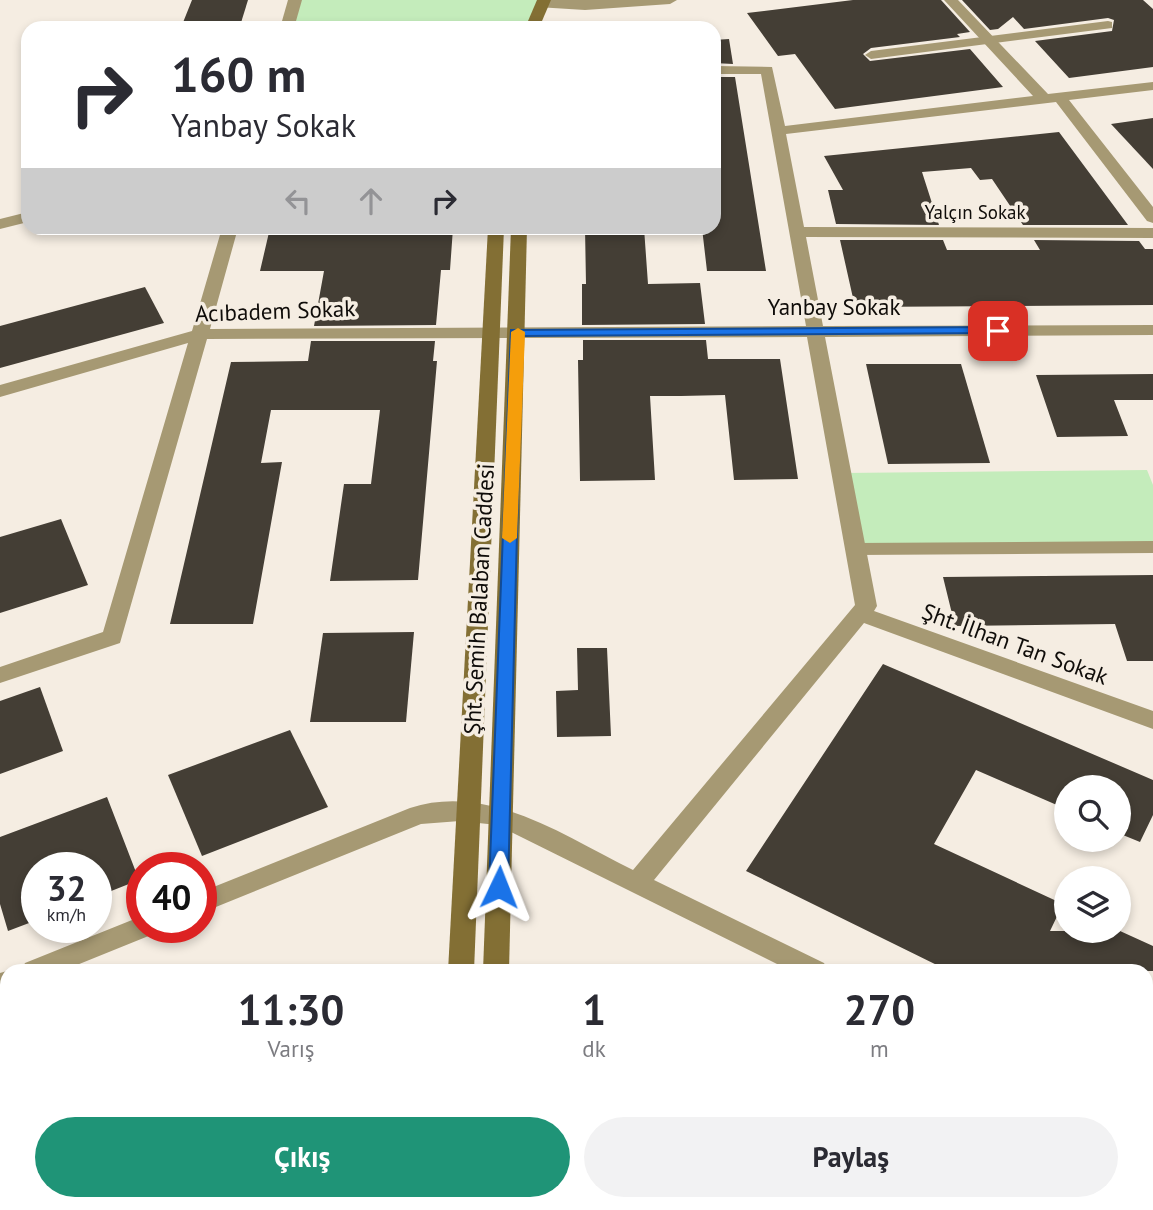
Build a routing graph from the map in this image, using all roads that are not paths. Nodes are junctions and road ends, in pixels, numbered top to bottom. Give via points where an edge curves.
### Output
1 (295, 0) edge
2 (670, 0) edge
3 (951, 0) edge
4 (543, 2) edge
5 (289, 21) edge
6 (535, 21) edge
7 (1108, 25) dead end
8 (989, 40) junction
9 (871, 55) dead end
10 (721, 70) edge
11 (1153, 86) edge
12 (1052, 99) junction
13 (778, 131) junction
14 (1153, 218) edge
15 (21, 220) edge
16 (0, 224) edge
17 (797, 232) junction
18 (1153, 233) edge
19 (228, 235) edge
20 (496, 235) edge
21 (519, 235) edge
22 (1153, 330) edge
23 (816, 331) junction
24 (516, 332) junction
25 (491, 333) junction
26 (200, 334) junction
27 (0, 391) edge
28 (1153, 547) edge
29 (856, 550) junction
30 (860, 614) junction
31 (0, 675) edge
32 (1153, 720) edge
33 (469, 810) junction
34 (501, 816) junction
35 (638, 882) junction
36 (217, 897) edge
37 (126, 934) edge
38 (51, 964) edge
39 (461, 964) edge
40 (496, 964) edge
41 (801, 964) edge

1 - 5 street
2 - 4 street via 585,6
3 - 8 street
4 - 6 street
7 - 8 lane
8 - 9 lane
8 - 12 street
10 - 13 street via 767,70
11 - 12 street
12 - 13 street
12 - 14 street
13 - 17 street
15 - 16 street
17 - 18 street, Yalçın Sokak
17 - 23 street
19 - 26 street
20 - 25 street, Şht. Semih Balaban Caddesi
21 - 24 street, Şht. Semih Balaban Caddesi
22 - 23 street, Yanbay Sokak
23 - 24 street, Yanbay Sokak
23 - 29 street
24 - 25 street, Acıbadem Sokak
24 - 34 street, Şht. Semih Balaban Caddesi
25 - 26 street, Acıbadem Sokak
25 - 33 street, Şht. Semih Balaban Caddesi
26 - 27 street, Acıbadem Sokak
26 - 31 street via 112,637
28 - 29 lane
29 - 30 street via 866,606
30 - 32 street, Şht. İlhan Tan Sokak
30 - 35 street
33 - 34 street
33 - 36 street via 418,815
33 - 39 street, Şht. Semih Balaban Caddesi
34 - 35 street
34 - 40 street, Şht. Semih Balaban Caddesi
35 - 41 street
37 - 38 street

